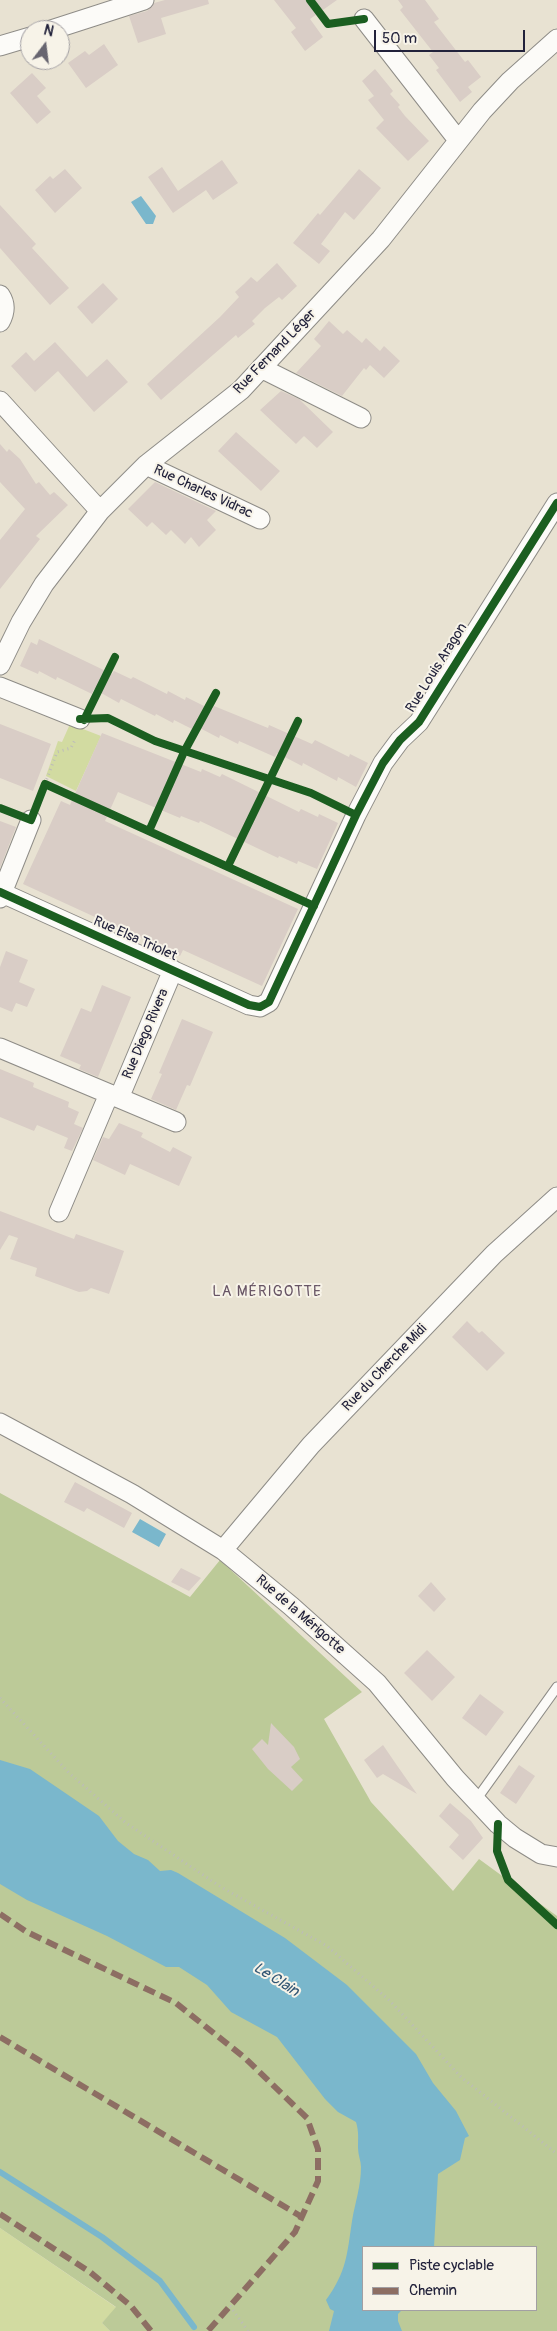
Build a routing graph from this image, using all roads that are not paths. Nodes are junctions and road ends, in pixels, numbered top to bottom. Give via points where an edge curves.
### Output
1 (144, 0) edge
2 (364, 18) dead end
3 (70, 24) edge
4 (557, 39) edge
5 (20, 40) edge
6 (0, 46) edge
7 (458, 140) junction
8 (0, 295) edge
9 (0, 322) edge
10 (261, 368) junction
11 (0, 402) edge
12 (361, 418) dead end
13 (146, 465) junction
14 (557, 503) edge
15 (100, 511) junction
16 (260, 519) dead end
17 (0, 665) edge
18 (0, 688) edge
19 (79, 726) road end
20 (31, 820) dead end
21 (1, 894) edge
22 (173, 970) junction
23 (260, 1007) joint
24 (0, 1048) edge
25 (114, 1096) junction
26 (176, 1122) dead end
27 (557, 1197) edge
28 (59, 1212) dead end
29 (0, 1423) edge
30 (224, 1550) junction
31 (557, 1687) edge
32 (476, 1800) junction
33 (557, 1857) edge

1 - 3 street
2 - 7 street
4 - 7 street, Rue Fernand Léger via 510,81
5 - 6 street
7 - 10 street, Rue Fernand Léger via 381,239
8 - 9 street via 5,306
10 - 12 street
10 - 13 street, Rue Fernand Léger via 219,409
11 - 15 street
13 - 15 street, Rue Fernand Léger
13 - 16 street, Rue Charles Vidrac
14 - 23 street, Rue Louis Aragon via 419,722 389,753 356,815 273,995
15 - 17 street, Rue Fernand Léger via 44,584
18 - 19 street
20 - 21 street
21 - 22 street, Rue Elsa Triolet
22 - 23 street, Rue Elsa Triolet
22 - 25 street, Rue Diego Rivera
24 - 25 street
25 - 26 street
25 - 28 street, Rue Diego Rivera
27 - 30 street, Rue du Cherche Midi via 494,1254 311,1444
29 - 30 street, Rue de la Mérigotte via 132,1494
30 - 32 street, Rue de la Mérigotte via 377,1683 454,1778
31 - 32 lane
32 - 33 street, Rue de la Mérigotte via 515,1838 541,1854

